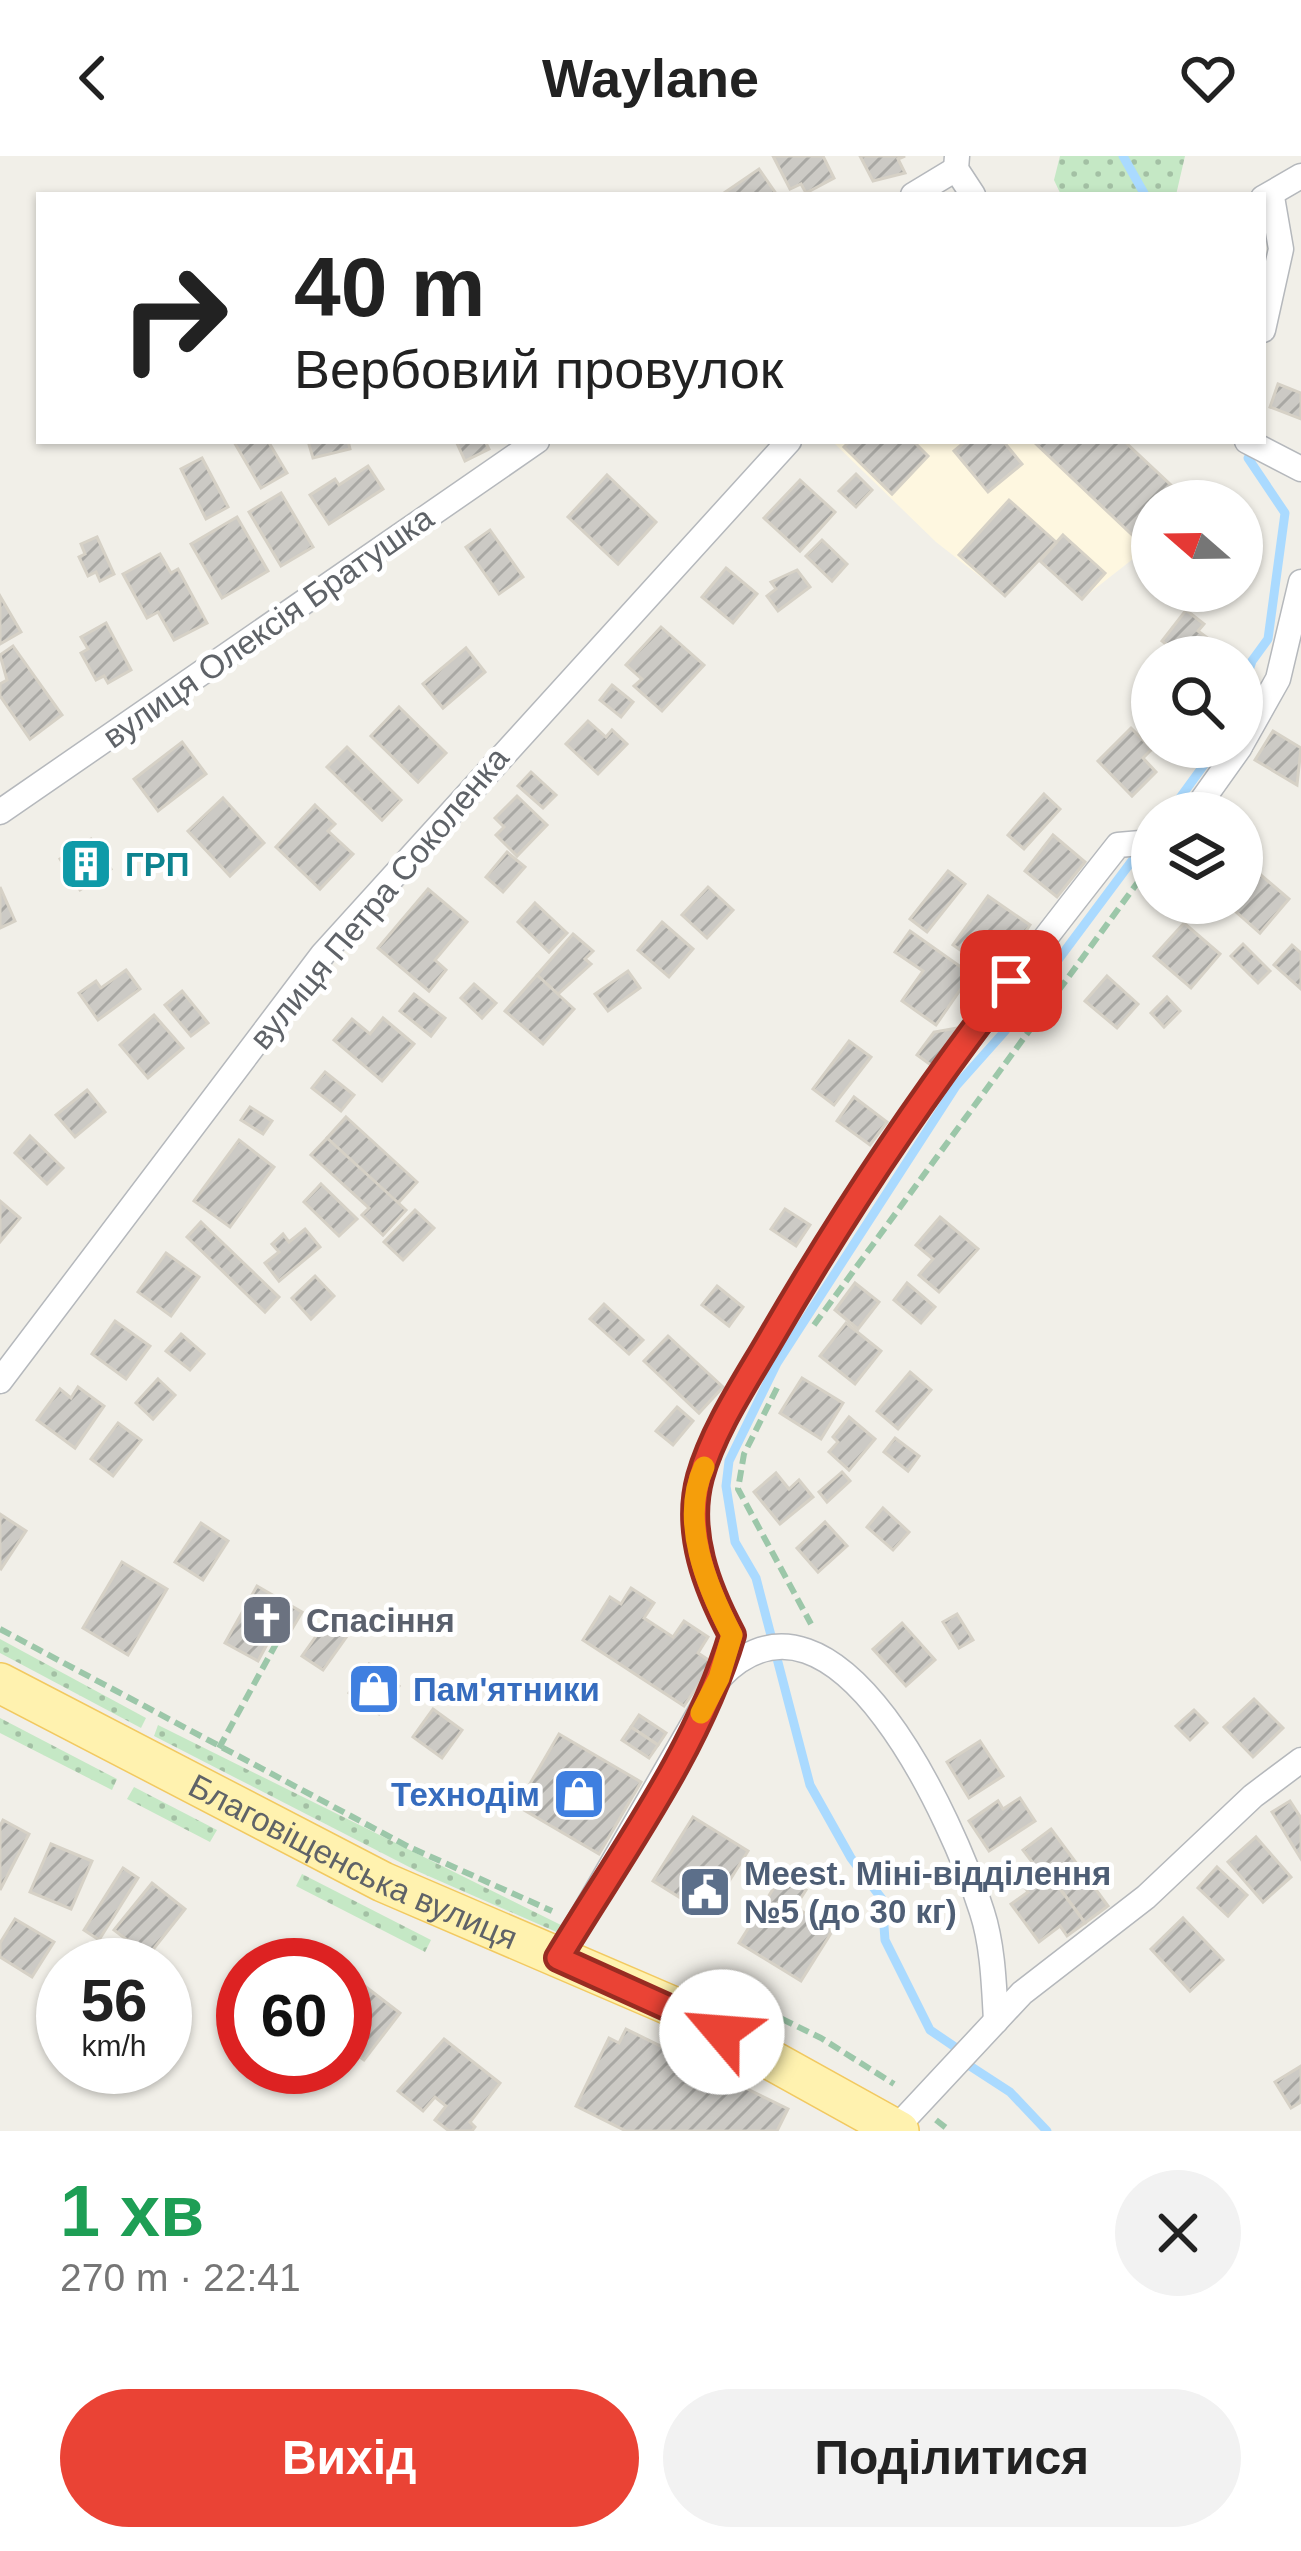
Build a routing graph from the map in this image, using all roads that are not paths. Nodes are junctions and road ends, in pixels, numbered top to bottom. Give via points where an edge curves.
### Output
1 (957, 162) edge
2 (1301, 176) edge
3 (917, 192) edge
4 (972, 192) edge
5 (1268, 197) edge
6 (1266, 316) edge
7 (533, 444) edge
8 (786, 444) edge
9 (1253, 444) edge
10 (1301, 469) edge
11 (1301, 582) edge
12 (1263, 706) edge
13 (0, 812) edge
14 (1131, 844) edge
15 (0, 1382) edge
16 (719, 1678) junction
17 (0, 1683) edge
18 (1301, 1760) edge
19 (558, 1958) junction
20 (996, 2021) junction
21 (897, 2130) edge

1 - 3 street
1 - 4 street
2 - 5 street
5 - 6 street via 1281,249
7 - 13 street, вулиця Олексія Братушка
8 - 15 street, вулиця Петра Соколенка via 323,954
9 - 10 street
11 - 12 street via 1278,679
14 - 16 street via 1118,845 961,1046 800,1287 742,1389 699,1478 706,1586 732,1635
16 - 19 street
16 - 20 street via 741,1656 806,1648 830,1659 908,1749 984,1918
17 - 19 main road, Благовіщенська вулиця via 383,1882
18 - 20 street
19 - 21 main road, Благовіщенська вулиця via 681,2010
20 - 21 street

